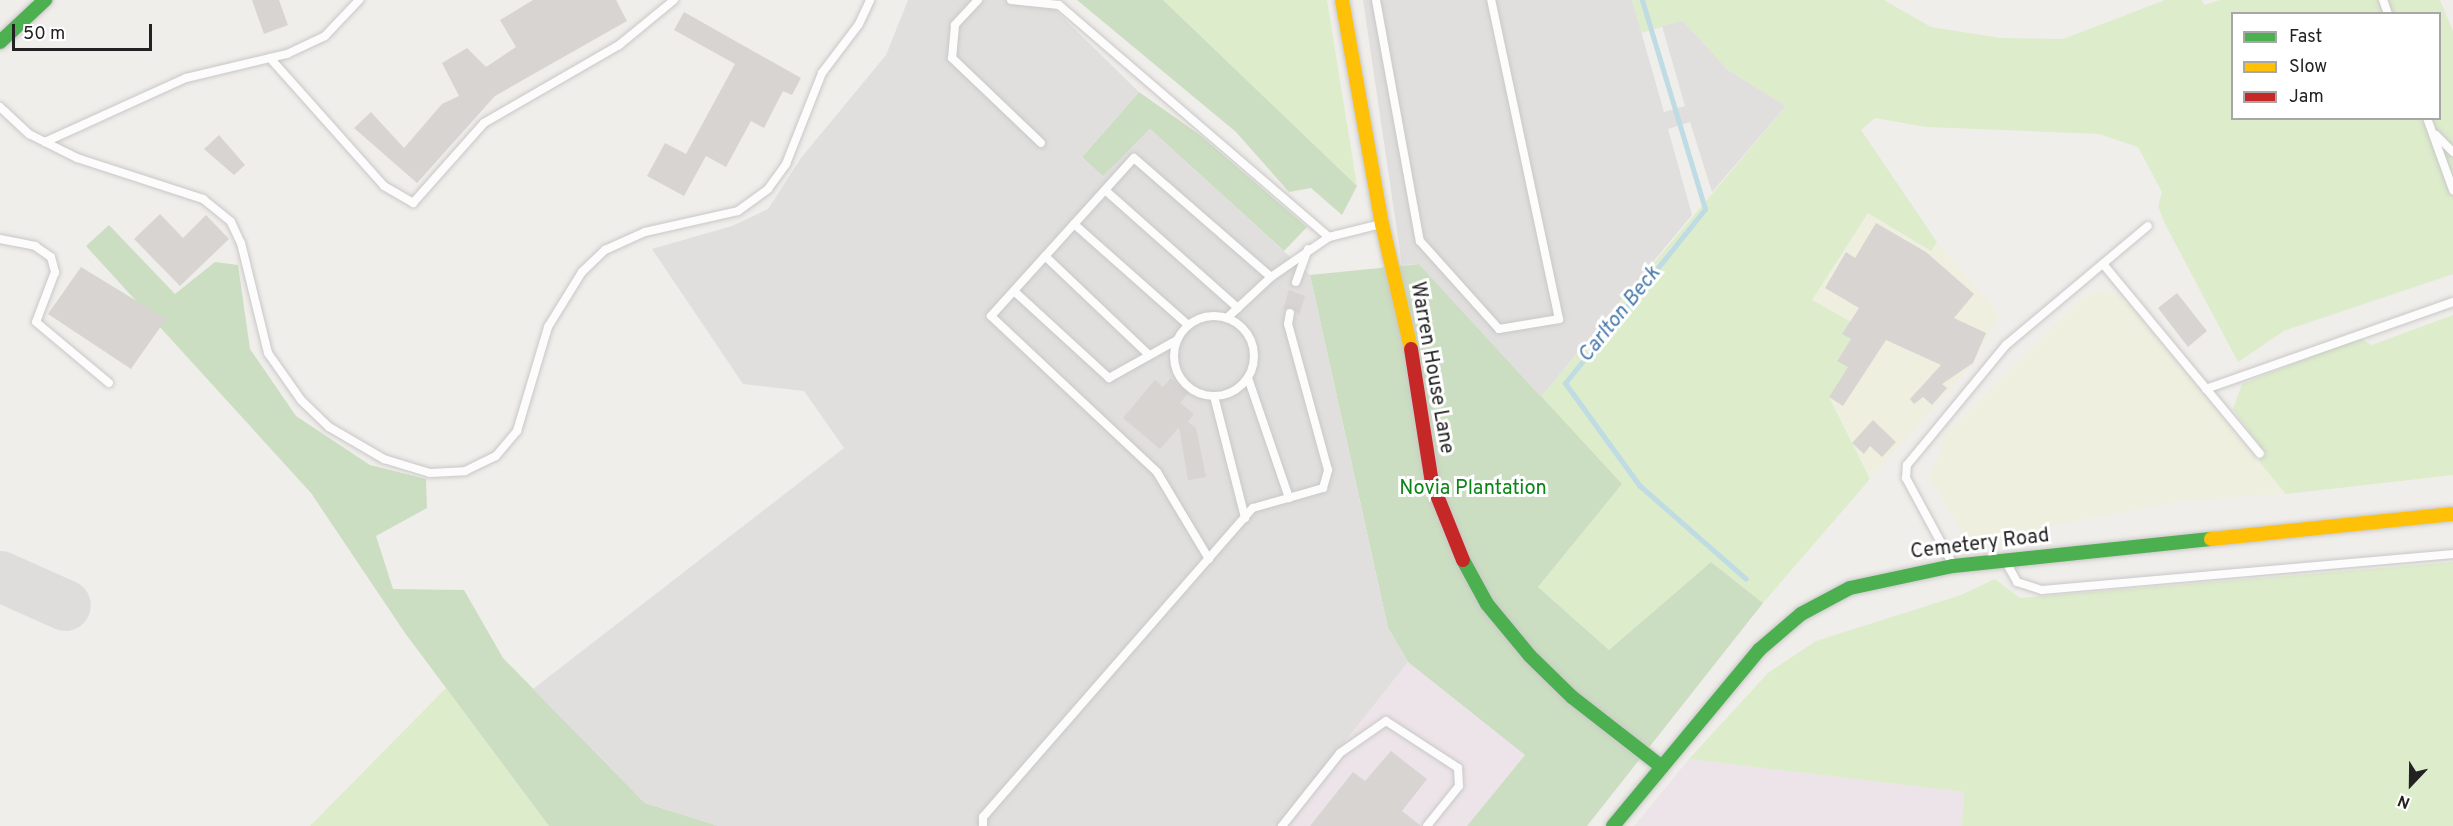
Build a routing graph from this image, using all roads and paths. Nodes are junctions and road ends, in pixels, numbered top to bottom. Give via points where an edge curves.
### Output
1 (45, 0) edge
2 (359, 0) edge
3 (674, 0) edge
4 (870, 0) edge
5 (978, 0) edge
6 (1011, 0) edge
7 (1342, 0) edge
8 (1376, 0) edge
9 (1491, 0) edge
10 (0, 42) edge
11 (270, 58) junction
12 (0, 107) edge
13 (2428, 120) edge
14 (2431, 130) junction
15 (45, 142) junction
16 (1041, 143) dead end
17 (2453, 152) edge
18 (1105, 190) junction
19 (2453, 190) edge
20 (1074, 224) junction
21 (1382, 224) junction
22 (2148, 226) dead end
23 (1329, 237) junction
24 (0, 239) edge
25 (1308, 248) junction
26 (1045, 256) junction
27 (2103, 264) junction
28 (1271, 277) junction
29 (1296, 282) dead end
30 (1014, 291) junction
31 (2453, 302) edge
32 (1238, 308) junction
33 (1290, 313) dead end
34 (1227, 318) junction
35 (1188, 325) junction
36 (1176, 340) junction
37 (1148, 354) junction
38 (1248, 378) junction
39 (109, 383) dead end
40 (2206, 389) junction
41 (1214, 396) junction
42 (2259, 454) dead end
43 (1289, 498) junction
44 (2453, 514) edge
45 (1245, 518) junction
46 (2453, 554) edge
47 (1209, 559) junction
48 (2006, 561) junction
49 (1953, 566) junction
50 (1662, 767) junction
51 (983, 826) edge
52 (1282, 826) edge
53 (1427, 826) edge
54 (1613, 826) edge

1 - 10 main road
2 - 11 lane via 325,36
3 - 11 lane via 619,45 484,123 413,203 384,186
4 - 15 lane via 860,24 822,73 786,164 768,189 738,211 645,232 605,250 582,272 548,327 517,430 496,456 465,471 430,472 384,459 329,427 300,400 268,353 241,243 231,222 203,199
5 - 16 lane via 955,25 952,58
6 - 23 lane via 1059,5
7 - 21 main road, Warren House Lane
8 - 9 lane via 1420,241 1499,329 1559,319
11 - 15 lane via 186,78
12 - 15 lane
13 - 14 lane
14 - 17 lane
14 - 19 lane
18 - 20 lane
18 - 28 lane via 1134,158
18 - 32 lane
20 - 26 lane
20 - 35 lane
21 - 23 lane
21 - 50 main road, Warren House Lane via 1410,340 1432,483 1454,545 1487,604 1530,656 1572,697
22 - 27 lane
23 - 25 lane
24 - 39 lane via 35,246 51,257 55,272 36,322
25 - 28 lane
25 - 29 lane
26 - 30 lane
26 - 37 lane
27 - 40 lane
27 - 49 lane via 2006,345 1907,465 1906,478
28 - 32 lane
30 - 37 lane via 1109,378 1122,375
30 - 47 lane via 991,316 1157,472
31 - 40 lane
32 - 34 lane
33 - 43 lane via 1288,324 1328,470 1323,488
34 - 35 lane via 1207,316
34 - 38 lane via 1251,339 1254,366
35 - 36 lane
36 - 37 lane
36 - 41 lane via 1173,353 1180,378 1201,394
38 - 41 lane
38 - 43 lane
40 - 42 lane
41 - 45 lane
43 - 45 lane via 1253,508
44 - 48 main road, Cemetery Road
45 - 47 lane
46 - 48 lane via 2042,590 2017,582
47 - 51 lane via 983,817
48 - 49 main road, Cemetery Road
49 - 50 main road, Cemetery Road via 1851,588 1801,614 1759,650
50 - 54 main road, Cemetery Road
52 - 53 lane via 1340,753 1386,721 1458,768 1459,786

